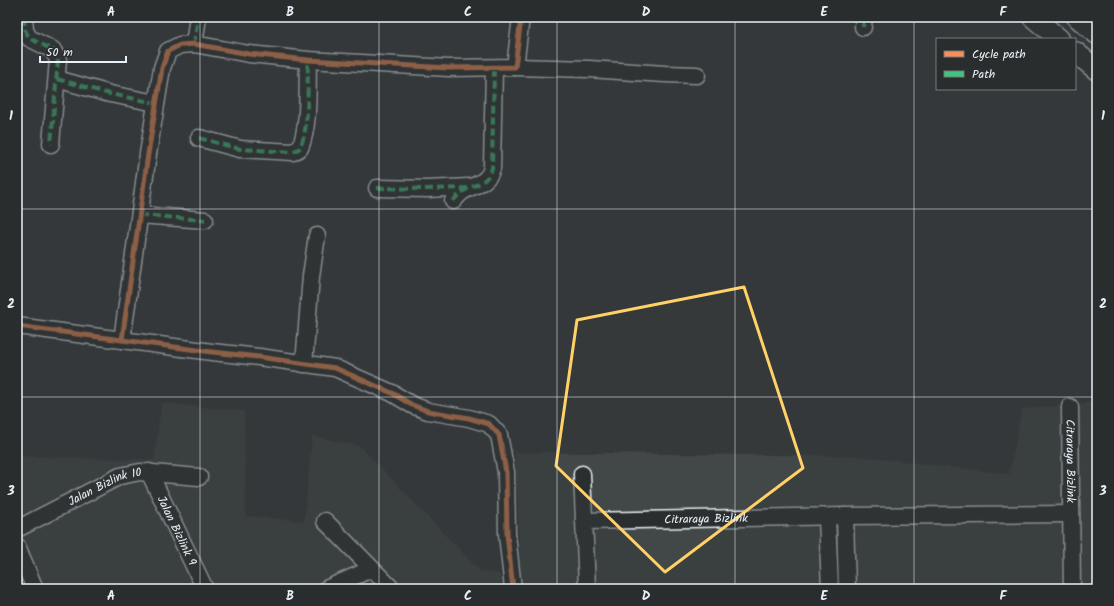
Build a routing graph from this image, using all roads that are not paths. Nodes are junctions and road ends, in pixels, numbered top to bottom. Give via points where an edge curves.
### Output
1 (24, 17) edge
2 (198, 17) edge
3 (521, 17) edge
4 (1033, 17) edge
5 (1077, 17) edge
6 (1097, 34) edge
7 (1059, 38) edge
8 (194, 44) junction
9 (1076, 53) edge
10 (308, 60) junction
11 (515, 67) junction
12 (494, 68) junction
13 (1097, 70) edge
14 (696, 75) dead end
15 (57, 79) junction
16 (156, 103) junction
17 (199, 138) dead end
18 (51, 144) dead end
19 (472, 187) junction
20 (377, 188) dead end
21 (453, 201) dead end
22 (140, 215) junction
23 (205, 220) dead end
24 (317, 236) dead end
25 (17, 326) edge
26 (122, 340) junction
27 (304, 364) junction
28 (1070, 408) dead end
29 (149, 472) junction
30 (582, 474) dead end
31 (199, 477) dead end
32 (1071, 514) junction
33 (845, 516) junction
34 (827, 517) junction
35 (325, 521) dead end
36 (584, 521) junction
37 (17, 529) edge
38 (17, 546) edge
39 (372, 569) junction
40 (587, 587) dead end
41 (35, 589) edge
42 (205, 589) edge
43 (326, 589) edge
44 (392, 589) edge
45 (513, 589) edge
46 (830, 589) edge
47 (848, 589) edge
48 (1072, 589) edge

1 - 15 street via 25,30 29,38 53,50 58,60
2 - 8 street
3 - 11 street
4 - 7 main road
5 - 6 main road
8 - 10 street via 249,54
8 - 16 street via 180,44 168,51 162,68
9 - 13 main road
10 - 12 street
10 - 17 street via 306,120 300,148 293,152 240,149
11 - 12 street
11 - 14 street
12 - 19 street via 492,168 486,180
15 - 16 street via 110,94
15 - 18 street
16 - 22 street
19 - 20 street
19 - 21 street via 461,192
22 - 23 street
22 - 26 street
24 - 27 street
25 - 26 street
26 - 27 street
27 - 45 street via 335,368 392,393 412,405 489,424 499,434 506,472 507,534
28 - 32 street, Citraraya Bizlink
29 - 31 street, Jalan Bizlink 10
29 - 37 street, Jalan Bizlink 10 via 120,476
29 - 42 street, Jalan Bizlink 9
30 - 36 street
32 - 33 street, Citraraya Bizlink
32 - 48 street, Citraraya Bizlink
33 - 34 street, Citraraya Bizlink
33 - 47 street
34 - 36 street, Citraraya Bizlink
34 - 46 street
35 - 39 street
36 - 40 street
38 - 41 street
39 - 43 street
39 - 44 street

